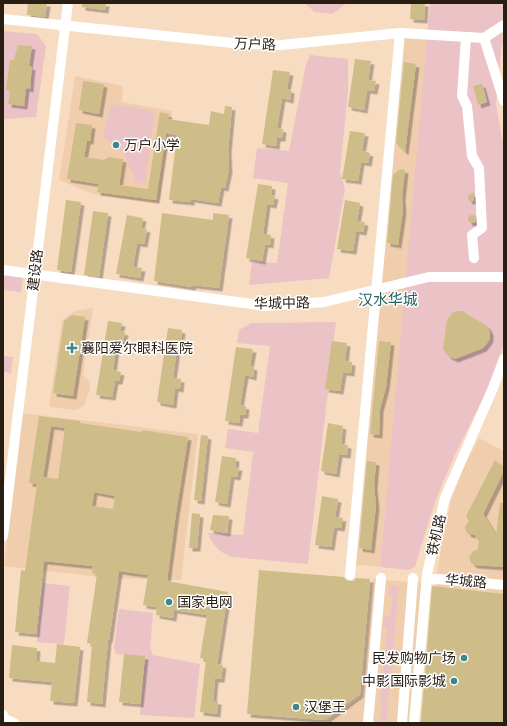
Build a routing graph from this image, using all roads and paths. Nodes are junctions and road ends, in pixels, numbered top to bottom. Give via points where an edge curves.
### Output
1 (68, 3) edge
2 (3, 19) edge
3 (504, 25) edge
4 (66, 26) junction
5 (400, 33) junction
6 (466, 37) junction
7 (484, 38) junction
8 (504, 101) edge
9 (474, 258) dead end
10 (3, 270) edge
11 (34, 274) junction
12 (504, 277) edge
13 (376, 289) junction
14 (504, 359) edge
15 (4, 517) edge
16 (3, 536) edge
17 (350, 575) dead end
18 (381, 578) dead end
19 (413, 578) dead end
20 (427, 580) junction
21 (504, 585) edge
22 (3, 715) edge
23 (14, 723) edge
24 (368, 723) edge
25 (402, 723) edge
26 (414, 723) edge

1 - 4 street, 建设路
2 - 4 street, 万户路
3 - 7 street
4 - 5 street, 万户路 via 242,44 281,45
4 - 11 street, 建设路
5 - 6 street, 万户路
5 - 13 street
6 - 7 street, 万户路
6 - 9 street via 462,96 467,106 472,156 479,168 482,228 472,235
7 - 8 street
10 - 11 street, 华城中路
11 - 13 street, 华城中路 via 266,306 324,302
11 - 15 street, 建设路
12 - 13 street, 华城中路 via 429,277
13 - 17 street
14 - 20 street, 铁机路 via 445,498
15 - 16 street, 建设路
18 - 24 street
19 - 25 street
20 - 21 street, 华城路
20 - 26 street, 铁机路
22 - 23 street via 5,719

